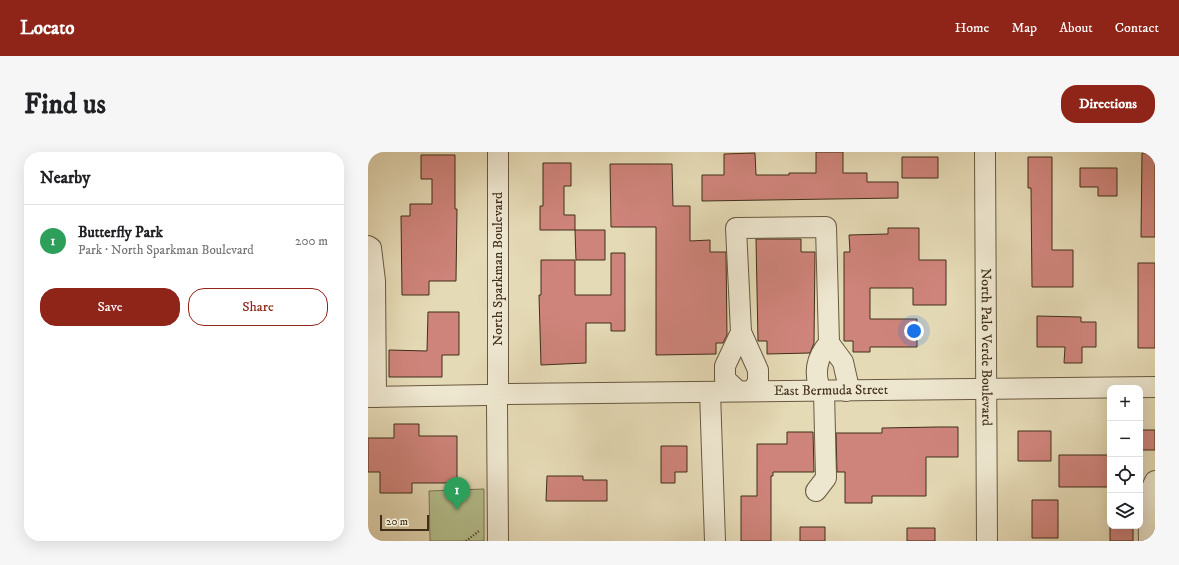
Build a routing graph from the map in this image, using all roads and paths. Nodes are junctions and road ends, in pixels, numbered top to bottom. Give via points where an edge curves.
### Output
1 (498, 152) edge
2 (985, 152) edge
3 (368, 246) edge
4 (742, 332) junction
5 (828, 343) junction
6 (1155, 387) edge
7 (986, 390) junction
8 (745, 391) junction
9 (822, 391) junction
10 (846, 391) junction
11 (710, 392) junction
12 (497, 395) junction
13 (372, 397) edge
14 (1155, 481) edge
15 (816, 491) dead end
16 (498, 541) edge
17 (715, 541) edge
18 (987, 541) edge
19 (1149, 541) edge

1 - 12 street, North Sparkman Boulevard
2 - 7 street, North Palo Verde Boulevard
3 - 13 street via 371,248 375,281
4 - 5 street via 736,228 826,227
4 - 8 street via 758,370 758,382
4 - 8 street via 724,366 724,379
5 - 9 street via 817,362 817,383
5 - 10 street via 843,362 848,384
6 - 7 street, East Bermuda Street
7 - 10 street, East Bermuda Street
7 - 18 street, North Palo Verde Boulevard
8 - 9 street, East Bermuda Street
8 - 11 street, East Bermuda Street
9 - 10 street, East Bermuda Street
9 - 15 street via 826,478
11 - 12 street, East Bermuda Street
11 - 17 street
12 - 13 street, East Bermuda Street
12 - 16 street, North Sparkman Boulevard
14 - 19 street via 1148,497

